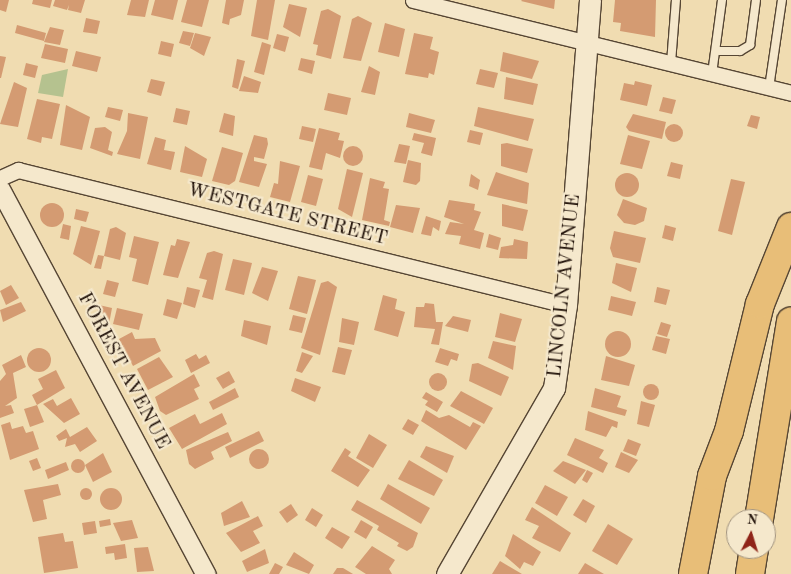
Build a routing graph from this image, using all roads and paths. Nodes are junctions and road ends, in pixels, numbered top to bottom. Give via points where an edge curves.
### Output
1 (413, 0) edge
2 (590, 0) edge
3 (676, 0) edge
4 (722, 0) edge
5 (756, 0) edge
6 (782, 0) edge
7 (587, 43) junction
8 (718, 51) junction
9 (670, 63) junction
10 (712, 74) junction
11 (769, 88) junction
12 (791, 93) edge
13 (0, 178) edge
14 (0, 189) edge
15 (791, 227) edge
16 (566, 305) junction
17 (791, 322) edge
18 (761, 509) edge
19 (752, 559) edge
20 (206, 574) edge
21 (447, 574) edge
22 (693, 574) edge
23 (750, 574) edge

1 - 7 street
2 - 7 main road, LINCOLN AVENUE
3 - 9 lane
4 - 8 lane
5 - 8 lane via 750,45 740,51
6 - 11 lane
7 - 9 street
7 - 16 main road, LINCOLN AVENUE
8 - 10 lane
9 - 10 street
10 - 11 street
11 - 12 street
13 - 16 street, WESTGATE STREET via 18,170
14 - 20 street, FOREST AVENUE
15 - 22 highway via 760,304 729,432 712,476
16 - 21 main road, LINCOLN AVENUE via 554,388
17 - 18 highway
19 - 23 highway

